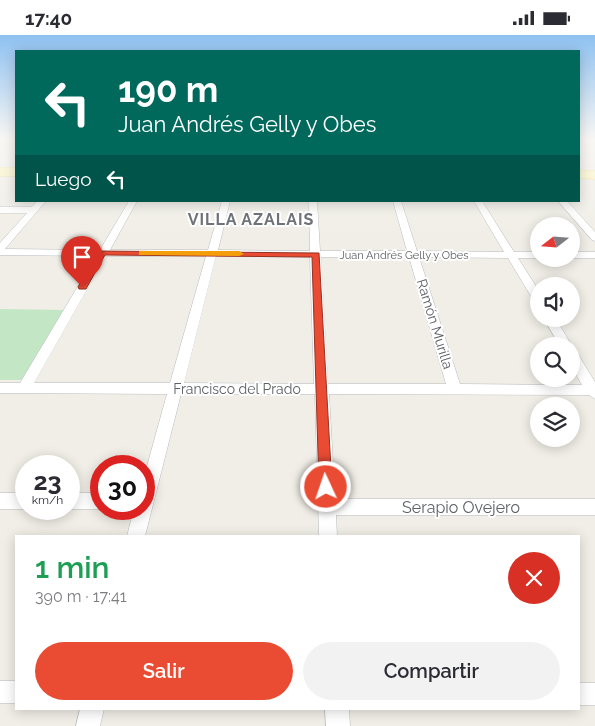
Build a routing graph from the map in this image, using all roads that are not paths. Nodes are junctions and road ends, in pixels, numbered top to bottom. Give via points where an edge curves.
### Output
1 (0, 172) edge
2 (15, 172) edge
3 (580, 175) edge
4 (595, 175) edge
5 (41, 202) edge
6 (132, 202) edge
7 (226, 202) edge
8 (313, 202) edge
9 (397, 202) edge
10 (479, 202) edge
11 (563, 202) edge
12 (0, 210) edge
13 (34, 210) junction
14 (595, 237) edge
15 (0, 250) edge
16 (102, 253) junction
17 (213, 253) junction
18 (316, 254) junction
19 (413, 254) junction
20 (512, 255) junction
21 (530, 255) edge
22 (580, 255) edge
23 (595, 255) edge
24 (530, 285) edge
25 (580, 368) edge
26 (0, 388) edge
27 (24, 388) junction
28 (176, 388) junction
29 (321, 389) junction
30 (455, 390) junction
31 (594, 391) edge
32 (155, 465) edge
33 (0, 501) edge
34 (15, 501) edge
35 (326, 507) junction
36 (595, 507) edge
37 (140, 520) edge
38 (136, 535) edge
39 (328, 535) edge
40 (0, 692) edge
41 (15, 692) edge
42 (580, 694) edge
43 (595, 694) edge
44 (92, 710) edge
45 (337, 710) edge
46 (88, 726) edge
47 (338, 726) edge

1 - 2 main road
3 - 4 main road
5 - 13 street
6 - 16 street
7 - 17 street
8 - 18 street
9 - 19 street, Ramón Murilla
10 - 20 street
11 - 14 street
12 - 13 street
13 - 15 street
15 - 16 street, Juan Andrés Gelly y Obes
16 - 17 street, Juan Andrés Gelly y Obes
16 - 27 street
17 - 18 street, Juan Andrés Gelly y Obes
17 - 28 street
18 - 19 street, Juan Andrés Gelly y Obes
18 - 29 street
19 - 20 street, Juan Andrés Gelly y Obes
19 - 30 street, Ramón Murilla
20 - 21 street, Juan Andrés Gelly y Obes
20 - 24 street
22 - 23 street
25 - 31 street
26 - 27 street, Francisco del Prado
27 - 28 street, Francisco del Prado
28 - 29 street, Francisco del Prado
28 - 32 street
29 - 30 street, Francisco del Prado
29 - 35 street
30 - 31 street, Francisco del Prado
33 - 34 street
35 - 36 street, Serapio Ovejero
35 - 39 street
37 - 38 street
40 - 41 street
42 - 43 street
44 - 46 street
45 - 47 street

